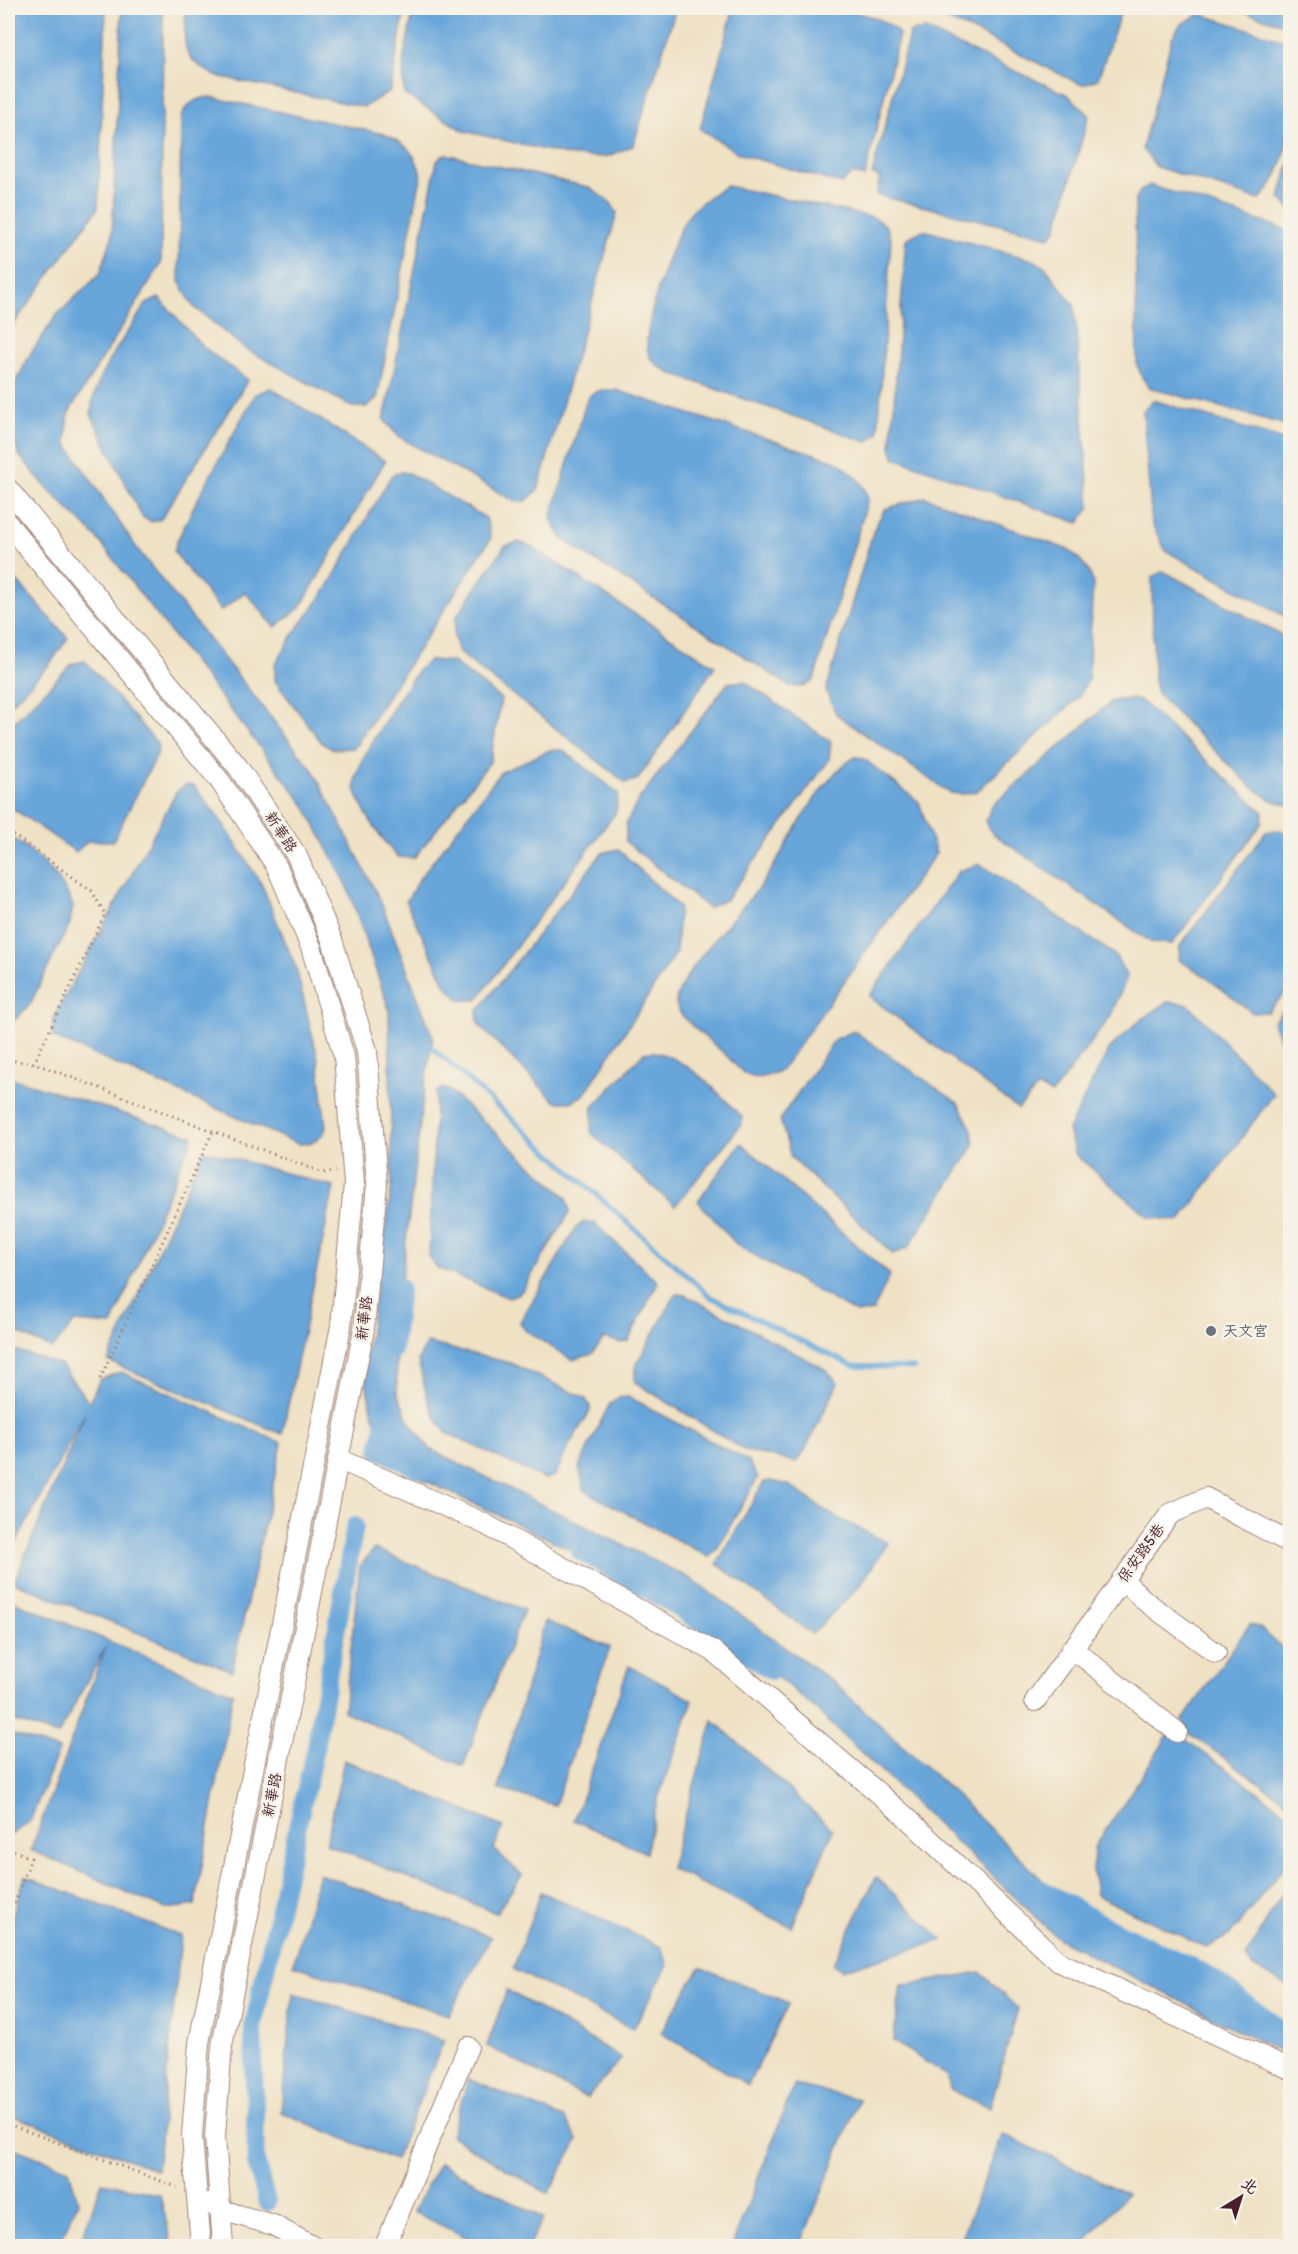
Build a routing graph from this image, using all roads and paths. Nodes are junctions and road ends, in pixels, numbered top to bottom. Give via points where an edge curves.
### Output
1 (888, 8) edge
2 (886, 14) dead end
3 (8, 489) edge
4 (8, 524) edge
5 (8, 831) edge
6 (8, 1060) edge
7 (34, 1063) junction
8 (213, 1131) junction
9 (353, 1168) junction
10 (100, 1379) dead end
11 (338, 1459) junction
12 (1290, 1543) edge
13 (1122, 1579) junction
14 (1072, 1648) junction
15 (1216, 1653) dead end
16 (1035, 1701) dead end
17 (1177, 1732) dead end
18 (8, 1848) edge
19 (8, 1923) edge
20 (468, 2047) dead end
21 (1290, 2069) edge
22 (8, 2124) edge
23 (196, 2194) junction
24 (221, 2210) junction
25 (201, 2247) edge
26 (223, 2247) edge
27 (312, 2247) edge
28 (385, 2247) edge

1 - 2 path
3 - 11 street, 新華路 via 238,767 297,856 332,939 366,1051 377,1184 364,1329
4 - 9 street, 新華路 via 220,781 277,867 311,947 344,1056
5 - 7 path via 92,891 105,914
6 - 7 path
7 - 8 path
8 - 9 path via 323,1173
8 - 10 path
9 - 23 street, 新華路 via 341,1326 199,2043 192,2136
11 - 21 street via 483,1523 713,1652 905,1816 1059,1962
11 - 24 street, 新華路 via 222,2046 215,2136
12 - 13 street, 保安路5巷 via 1206,1498 1170,1514
13 - 14 street, 保安路5巷
13 - 15 street via 1145,1601
14 - 16 street, 保安路5巷
14 - 17 street
18 - 19 path via 31,1858
20 - 28 street
22 - 23 path
23 - 24 street
23 - 25 street, 新華路
24 - 26 street, 新華路
24 - 27 street via 273,2225

